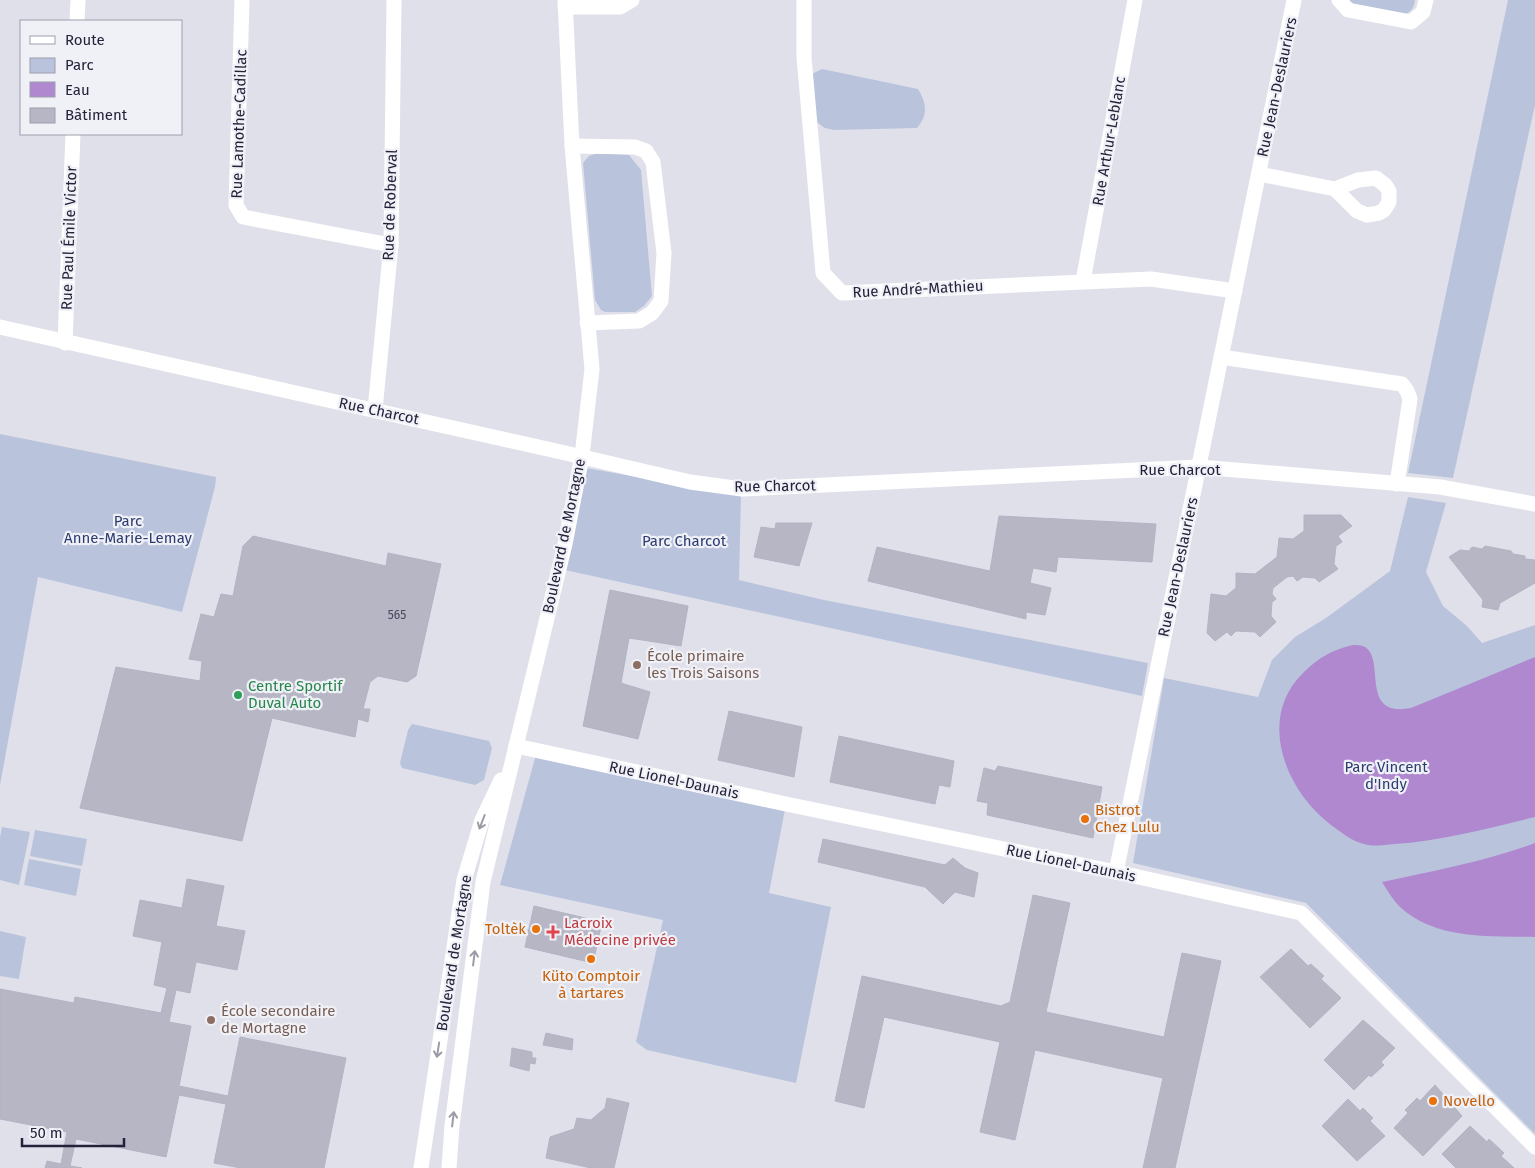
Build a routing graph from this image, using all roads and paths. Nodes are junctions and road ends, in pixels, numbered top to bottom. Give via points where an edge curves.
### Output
1 (78, 0) edge
2 (242, 0) edge
3 (394, 0) edge
4 (632, 0) edge
5 (804, 0) edge
6 (1135, 0) edge
7 (1294, 0) edge
8 (1339, 0) edge
9 (1426, 0) edge
10 (565, 4) edge
11 (77, 20) edge
12 (73, 135) edge
13 (572, 146) junction
14 (1259, 174) junction
15 (1335, 189) dead end
16 (391, 245) junction
17 (1083, 281) junction
18 (1235, 291) junction
19 (588, 323) junction
20 (0, 327) edge
21 (66, 343) junction
22 (1221, 357) junction
23 (375, 410) junction
24 (582, 456) junction
25 (1199, 467) junction
26 (1397, 484) junction
27 (1535, 504) edge
28 (516, 746) junction
29 (1116, 872) junction
30 (1535, 1147) edge
31 (421, 1168) edge
32 (448, 1168) edge

1 - 11 street
2 - 16 street, Rue Lamothe-Cadillac via 236,205 243,217
3 - 16 street, Rue de Roberval
4 - 10 street, Boulevard de Mortagne via 620,7
5 - 17 street, Rue André-Mathieu via 804,57 823,273 842,293
6 - 17 street, Rue Arthur-Leblanc
7 - 14 street, Rue Jean-Deslauriers
8 - 9 street via 1348,10 1411,22 1423,12
10 - 13 street, Boulevard de Mortagne
12 - 21 street, Rue Paul Émile Victor
13 - 19 street, Boulevard de Mortagne
13 - 19 street via 635,147 646,151 653,162 664,253 661,301 652,313 639,321
14 - 15 street, Rue Jean-Deslauriers
14 - 18 street, Rue Jean-Deslauriers
16 - 23 street, Rue de Roberval
17 - 18 street, Rue André-Mathieu via 1151,279
18 - 22 street, Rue Jean-Deslauriers
19 - 24 street, Boulevard de Mortagne via 592,369
20 - 21 street, Rue Charcot
21 - 23 street, Rue Charcot
22 - 25 street, Rue Jean-Deslauriers
22 - 26 street via 1402,384 1410,399
23 - 24 street, Rue Charcot
24 - 25 street, Rue Charcot via 690,482 742,489
24 - 28 street, Boulevard de Mortagne via 565,544
25 - 26 street, Rue Charcot
25 - 29 street, Rue Jean-Deslauriers
26 - 27 street, Rue Charcot via 1440,487
28 - 29 street, Rue Lionel-Daunais
28 -> 31 street, Boulevard de Mortagne via 482,820 464,880
32 -> 28 street, Boulevard de Mortagne via 484,882
29 - 30 street, Rue Lionel-Daunais via 1301,913

